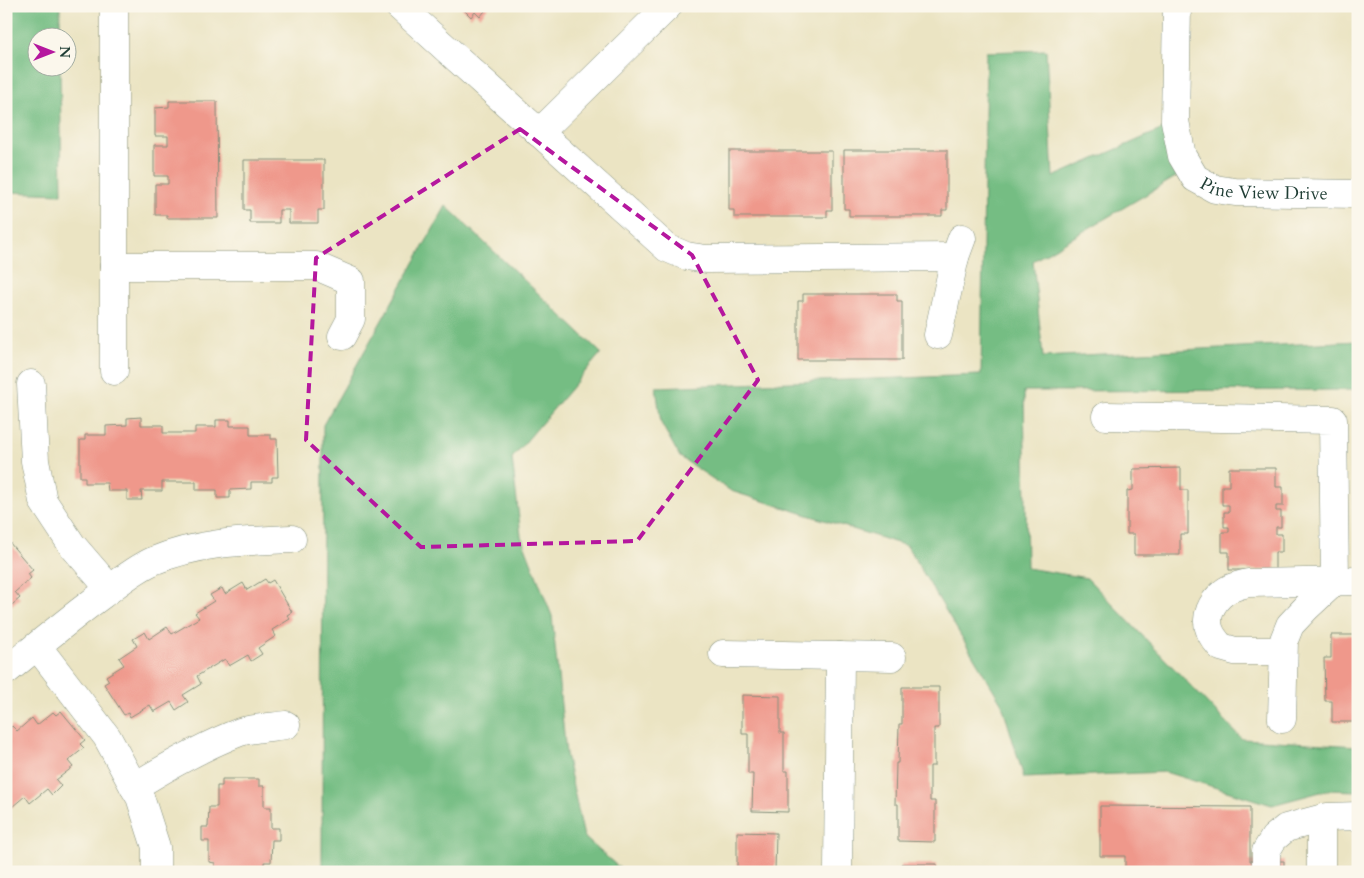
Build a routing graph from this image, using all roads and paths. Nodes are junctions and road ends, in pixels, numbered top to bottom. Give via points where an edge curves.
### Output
1 (114, 6) edge
2 (399, 6) edge
3 (668, 6) edge
4 (1177, 6) edge
5 (539, 133) junction
6 (1358, 194) edge
7 (114, 266) junction
8 (938, 335) dead end
9 (342, 336) dead end
10 (114, 371) dead end
11 (31, 384) dead end
12 (1106, 416) dead end
13 (292, 539) dead end
14 (1346, 581) edge
15 (110, 589) junction
16 (37, 646) junction
17 (1283, 651) junction
18 (723, 654) dead end
19 (840, 656) junction
20 (892, 657) dead end
21 (6, 671) edge
22 (1282, 719) dead end
23 (286, 725) dead end
24 (134, 787) junction
25 (1358, 816) edge
26 (1321, 819) junction
27 (156, 872) edge
28 (838, 872) edge
29 (1266, 872) edge
30 (1321, 872) edge

1 - 7 street
2 - 5 street
3 - 5 street
4 - 6 street, Pine View Drive via 1175,121 1182,156 1195,178 1215,189 1235,192
5 - 8 street via 667,248 686,256 706,259 959,247
7 - 9 street via 316,266 351,281 351,318
7 - 10 street
11 - 15 street via 35,461 42,501 72,545
12 - 14 street via 1333,420
13 - 15 street via 199,546 152,562
14 - 17 street via 1307,607 1290,626
14 - 17 street via 1248,583 1224,592 1214,602 1208,615 1209,630 1221,647 1236,651
15 - 16 street
16 - 21 street
16 - 24 street via 107,737
17 - 22 street
18 - 19 street
19 - 20 street
19 - 28 street
23 - 24 street via 242,732 170,765
24 - 27 street via 156,847
25 - 26 street
26 - 29 street via 1286,828 1274,838 1266,851
26 - 30 street

